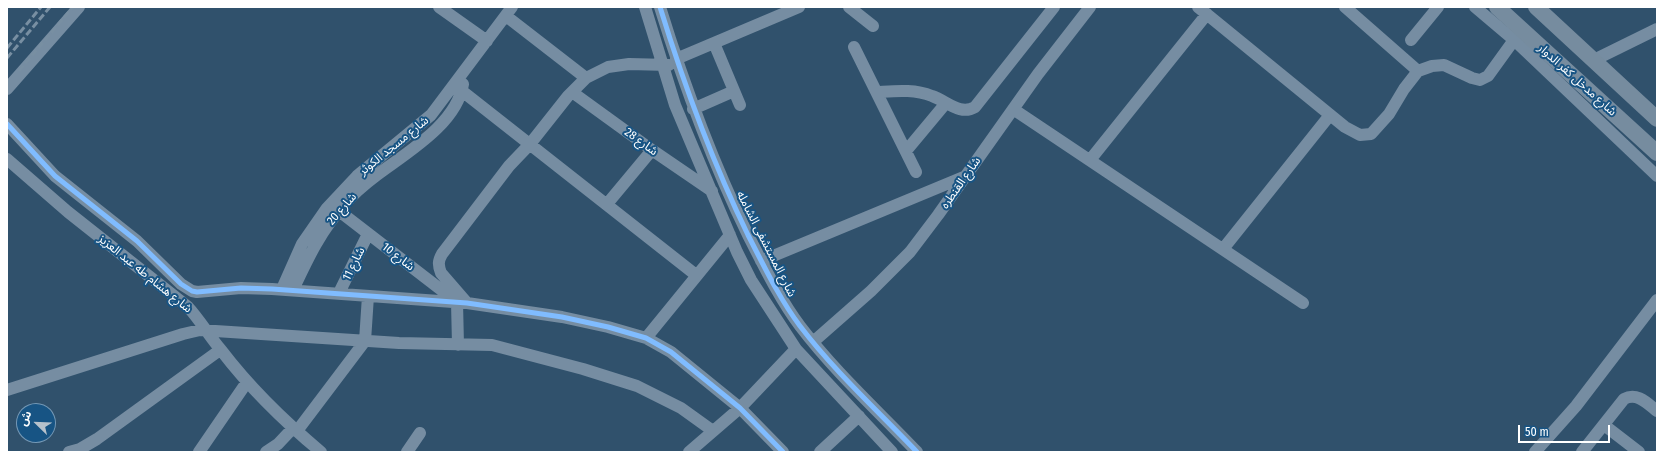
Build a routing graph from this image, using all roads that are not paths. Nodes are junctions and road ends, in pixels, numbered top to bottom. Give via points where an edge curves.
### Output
1 (79, 7) edge
2 (439, 7) edge
3 (645, 7) edge
4 (660, 7) edge
5 (798, 7) edge
6 (850, 7) edge
7 (1054, 7) edge
8 (1090, 7) edge
9 (1345, 7) edge
10 (1438, 7) edge
11 (1475, 7) edge
12 (1497, 7) edge
13 (1536, 7) edge
14 (1203, 10) edge
15 (509, 11) edge
16 (873, 26) dead end
17 (1657, 29) edge
18 (1411, 40) dead end
19 (1514, 40) junction
20 (487, 41) junction
21 (714, 43) junction
22 (854, 47) dead end
23 (1594, 60) junction
24 (677, 62) junction
25 (662, 65) junction
26 (464, 71) junction
27 (1418, 71) junction
28 (586, 78) junction
29 (7, 89) edge
30 (462, 91) junction
31 (734, 91) junction
32 (572, 92) junction
33 (877, 92) junction
34 (946, 103) junction
35 (740, 104) dead end
36 (1013, 108) junction
37 (693, 109) junction
38 (1330, 115) junction
39 (1657, 119) edge
40 (7, 124) edge
41 (530, 144) junction
42 (652, 150) junction
43 (906, 151) junction
44 (1657, 153) edge
45 (7, 159) edge
46 (1090, 160) junction
47 (916, 172) dead end
48 (966, 176) junction
49 (1657, 176) edge
50 (712, 191) junction
51 (607, 204) junction
52 (339, 211) junction
53 (368, 234) junction
54 (730, 236) junction
55 (1223, 249) junction
56 (761, 261) junction
57 (696, 275) junction
58 (287, 290) junction
59 (339, 294) junction
60 (368, 296) junction
61 (1657, 300) edge
62 (462, 302) junction
63 (1303, 303) dead end
64 (206, 329) junction
65 (646, 338) junction
66 (365, 341) junction
67 (813, 342) junction
68 (458, 345) junction
69 (796, 349) junction
70 (220, 350) junction
71 (247, 382) junction
72 (7, 390) edge
73 (740, 408) junction
74 (1657, 411) edge
75 (859, 416) junction
76 (1604, 425) junction
77 (294, 430) junction
78 (713, 431) junction
79 (420, 433) dead end
80 (914, 451) edge
81 (68, 452) edge
82 (199, 452) edge
83 (266, 452) edge
84 (321, 452) edge
85 (407, 452) edge
86 (689, 452) edge
87 (783, 452) edge
88 (820, 452) edge
89 (892, 452) edge
90 (1535, 452) edge
91 (1582, 452) edge
92 (1639, 452) edge

1 - 29 street
2 - 20 street
3 - 25 street
4 - 24 street, شارع المستشفى الشامله
5 - 21 street
6 - 16 street
7 - 34 street via 975,107 960,110
8 - 36 street, شارع القنطره
9 - 27 street
10 - 18 street
11 - 19 street
12 - 44 main road, شارع مدخل كفر الدوار
13 - 23 main road, شارع مدخل كفر الدوار
14 - 38 street
14 - 46 street
15 - 20 street, شارع مسجد الكوثر
15 - 28 street
17 - 23 street
19 - 27 street via 1488,76 1480,80 1444,65
19 - 49 street
20 - 26 street, شارع مسجد الكوثر
21 - 24 street
21 - 31 street
22 - 33 street
23 - 39 main road, شارع مدخل كفر الدوار
24 - 25 street
24 - 37 street, شارع المستشفى الشامله
25 - 28 street via 608,66
25 - 50 street via 675,106
26 - 30 street, شارع 20
26 - 58 street, شارع مسجد الكوثر via 431,115 357,176 328,208 302,244
27 - 38 street via 1389,114 1371,134 1360,135
28 - 32 street
30 - 41 street
30 - 52 street, شارع 20 via 453,108 434,131 366,184
31 - 35 street
31 - 37 street
32 - 41 street
32 - 42 street, شارع 28
33 - 34 street via 914,91
33 - 43 street
34 - 43 street
36 - 46 street
36 - 48 street, شارع القنطره
37 - 56 street, شارع المستشفى الشامله via 717,168
38 - 55 street
40 - 58 street via 55,176 137,241 186,288 198,292 241,288
41 - 51 street
41 - 62 street via 509,166 438,261 441,272
42 - 50 street, شارع 28
42 - 51 street
43 - 47 street
45 - 64 street, شارع هشام طه عبد العزيز via 68,212 180,300
46 - 55 street
48 - 56 street
48 - 67 street, شارع القنطره via 925,234 891,272
50 - 54 street
51 - 57 street
52 - 53 street, شارع 10
52 - 58 street, شارع 20
53 - 59 street, شارع 11
53 - 62 street, شارع 10
54 - 57 street
54 - 69 street via 751,280
55 - 63 street
56 - 67 street, شارع المستشفى الشامله via 782,300
57 - 65 street
58 - 59 street
59 - 60 street
60 - 62 street
60 - 66 street
61 - 90 street via 1576,406
62 - 65 street via 562,317
62 - 68 street
64 - 66 street
64 - 70 street, شارع هشام طه عبد العزيز
64 - 72 street
65 - 73 street via 671,352
66 - 68 street
66 - 77 street
67 - 80 street, شارع المستشفى الشامله
68 - 78 street via 492,346 637,386 681,408
69 - 73 street
69 - 75 street
70 - 71 street, شارع هشام طه عبد العزيز
70 - 81 street via 97,440
71 - 77 street, شارع هشام طه عبد العزيز
71 - 82 street
73 - 78 street
73 - 87 street
74 - 76 street via 1640,398 1628,397
75 - 88 street
75 - 89 street
76 - 91 street
76 - 92 street
77 - 83 street
77 - 84 street, شارع هشام طه عبد العزيز
78 - 86 street
79 - 85 street

